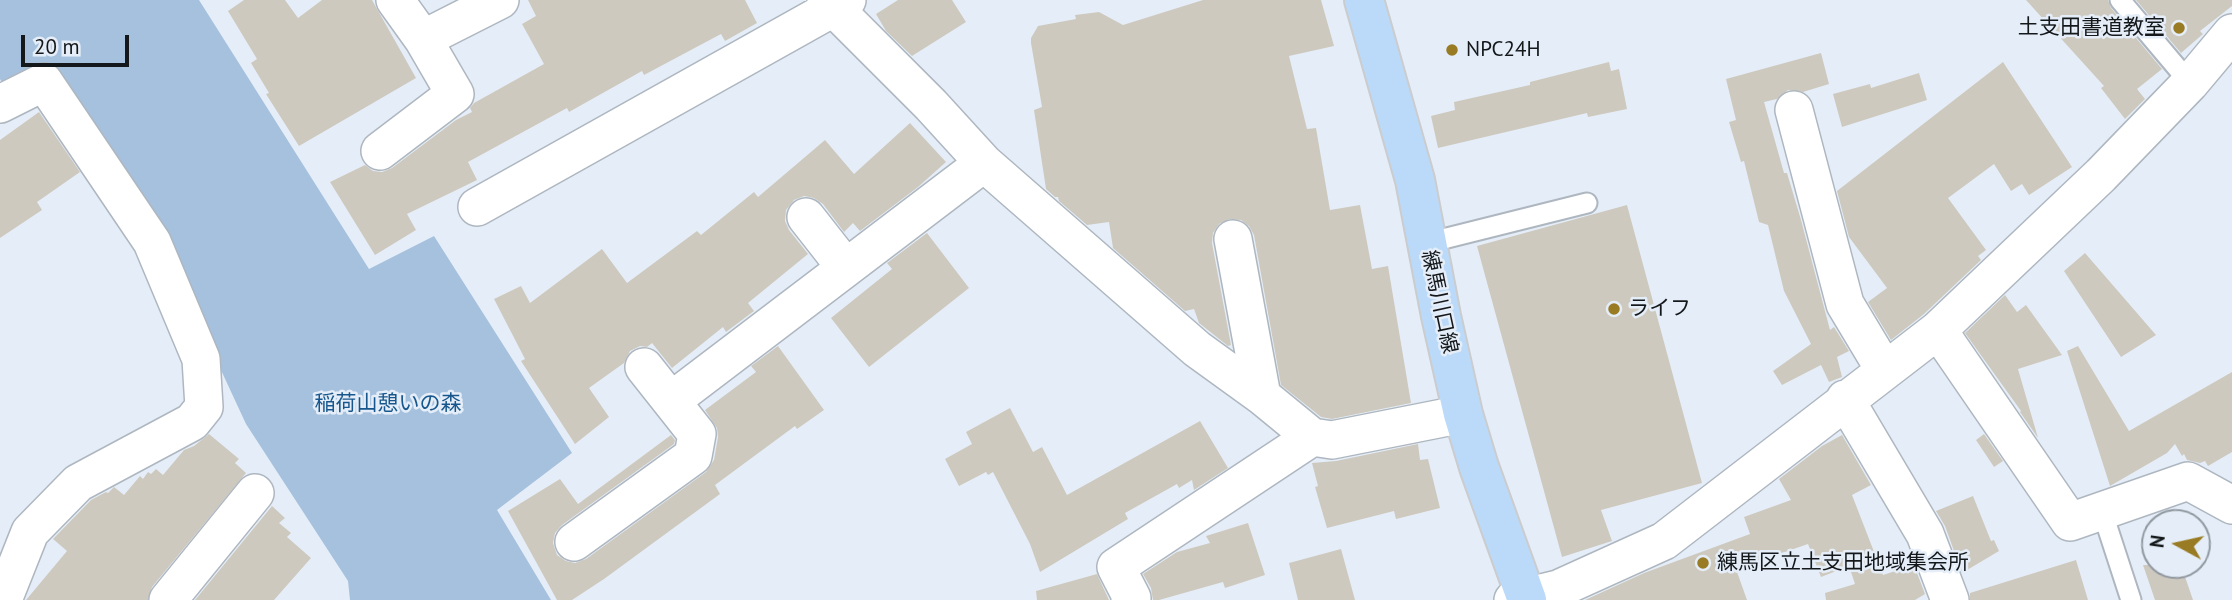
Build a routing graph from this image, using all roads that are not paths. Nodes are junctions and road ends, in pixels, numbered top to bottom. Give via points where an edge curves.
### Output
1 (395, 0) edge
2 (500, 0) edge
3 (1364, 0) edge
4 (2120, 0) edge
5 (835, 2) edge
6 (2232, 33) edge
7 (423, 39) junction
8 (2190, 83) junction
9 (0, 104) edge
10 (1794, 110) dead end
11 (380, 151) dead end
12 (984, 163) junction
13 (1587, 203) dead end
14 (477, 207) dead end
15 (806, 217) dead end
16 (1233, 239) dead end
17 (1427, 243) junction
18 (846, 268) junction
19 (1938, 330) junction
20 (644, 367) dead end
21 (1884, 369) junction
22 (1262, 396) junction
23 (1845, 399) junction
24 (671, 401) junction
25 (1464, 414) junction
26 (1312, 438) junction
27 (255, 493) dead end
28 (2232, 505) edge
29 (2102, 511) junction
30 (574, 542) dead end
31 (1522, 599) edge
32 (3, 600) edge
33 (168, 600) edge
34 (1130, 600) edge
35 (1950, 600) edge
36 (2131, 600) edge

1 - 7 street
2 - 7 street
3 - 17 main road, 練馬川口線 via 1406,145
4 - 8 lane
5 - 12 street
5 - 14 street
6 - 8 street
7 - 11 street via 455,94
8 - 19 street via 2101,176
9 - 32 street via 44,82 145,230 201,359 204,407 192,422 78,482 30,532
10 - 21 street via 1846,304
12 - 18 street
12 - 22 street via 1197,349
13 - 17 lane
15 - 18 street
16 - 22 street
17 - 25 main road, 練馬川口線
18 - 24 street
19 - 21 street
19 - 29 street via 2070,522
20 - 24 street
21 - 23 street
22 - 26 street
23 - 31 street via 1664,541 1558,589
23 - 35 street via 1925,534
24 - 30 street via 697,434 693,456
25 - 26 street via 1332,440
25 - 31 main road, 練馬川口線
26 - 34 street via 1116,567
27 - 33 street
28 - 29 street via 2188,481
29 - 36 lane

